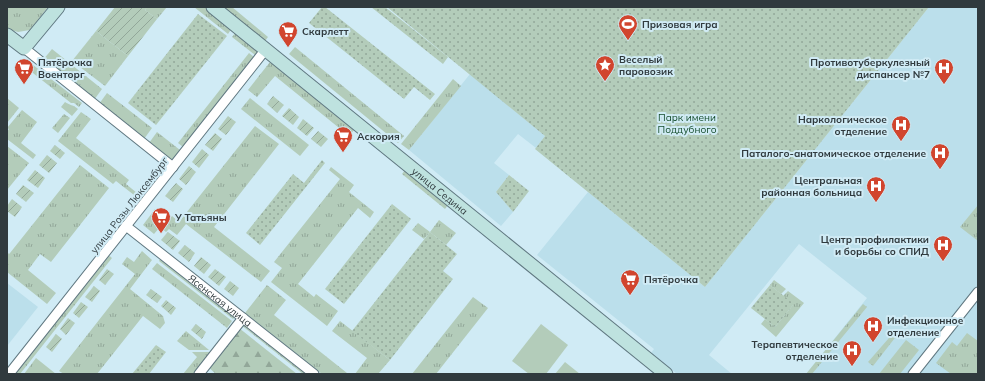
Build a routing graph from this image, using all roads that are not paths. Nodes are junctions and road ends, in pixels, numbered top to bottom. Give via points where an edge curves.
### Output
1 (58, 7) edge
2 (213, 7) edge
3 (7, 35) edge
4 (24, 48) junction
5 (266, 49) junction
6 (173, 167) junction
7 (126, 226) junction
8 (978, 292) edge
9 (243, 318) junction
10 (9, 374) edge
11 (199, 374) edge
12 (314, 374) edge
13 (666, 374) edge
14 (913, 374) edge

1 - 4 street
2 - 5 street, улица Седина
3 - 4 street
4 - 6 street
5 - 6 street, улица Розы Люксембург
5 - 13 street, улица Седина
6 - 7 street, улица Розы Люксембург
7 - 9 street, Ясенская улица
7 - 10 street, улица Розы Люксембург
8 - 14 street
9 - 11 street
9 - 12 street, Ясенская улица

